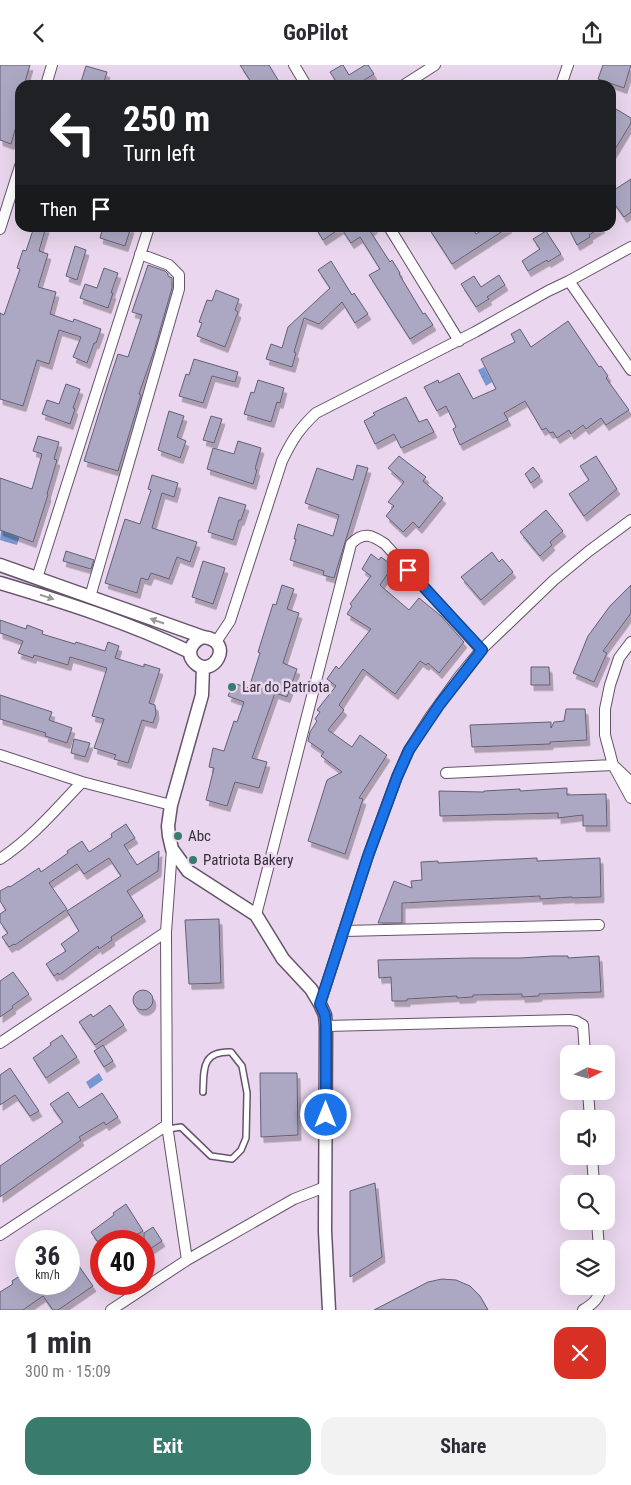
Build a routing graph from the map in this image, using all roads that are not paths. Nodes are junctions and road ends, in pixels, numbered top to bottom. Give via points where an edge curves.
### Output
1 (52, 65) edge
2 (294, 65) edge
3 (435, 65) edge
4 (568, 65) edge
5 (48, 80) edge
6 (303, 80) edge
7 (412, 80) edge
8 (562, 80) edge
9 (15, 182) edge
10 (0, 229) edge
11 (147, 232) edge
12 (392, 232) edge
13 (631, 247) edge
14 (140, 254) junction
15 (569, 281) junction
16 (458, 341) junction
17 (631, 370) edge
18 (631, 520) edge
19 (0, 565) edge
20 (37, 578) junction
21 (0, 583) edge
22 (90, 597) junction
23 (203, 637) junction
24 (216, 642) junction
25 (631, 642) edge
26 (482, 650) junction
27 (190, 652) junction
28 (203, 667) junction
29 (0, 755) edge
30 (613, 765) junction
31 (446, 773) dead end
32 (631, 782) edge
33 (82, 783) junction
34 (631, 797) edge
35 (171, 805) junction
36 (172, 849) junction
37 (0, 859) edge
38 (256, 915) junction
39 (599, 925) dead end
40 (344, 931) junction
41 (166, 932) junction
42 (320, 1004) junction
43 (326, 1026) junction
44 (0, 1043) edge
45 (584, 1045) edge
46 (203, 1092) dead end
47 (167, 1127) junction
48 (325, 1187) junction
49 (0, 1235) edge
50 (187, 1261) junction
51 (599, 1295) edge
52 (111, 1310) edge
53 (329, 1310) edge
54 (584, 1310) edge

1 - 5 street
2 - 6 street
3 - 7 street
4 - 8 street
9 - 10 street
11 - 14 street
12 - 16 street
13 - 15 street
14 - 20 street
14 - 22 street via 170,265 179,275 179,289
15 - 16 street
15 - 17 street
16 - 24 street via 316,413 301,427 282,461 230,621
18 - 26 street via 554,580
19 - 20 street
20 - 22 street
21 -> 27 street via 80,608
23 -> 22 street
23 - 24 street
23 - 27 street via 196,639
24 - 28 street via 220,655 216,662
25 - 30 street via 619,658 605,709 605,735
26 - 38 street via 385,544 367,536 358,537 351,544
26 - 40 street via 459,677 409,750 368,856
27 - 28 street via 197,665
28 - 35 street via 202,695
29 - 33 street
30 - 31 street
30 - 32 street
30 - 34 street
33 - 35 street
33 - 37 street via 34,832
35 - 36 street via 168,825
36 - 38 street via 188,871
36 - 41 street
38 - 42 street via 284,959
39 - 40 street
40 - 42 street
41 - 44 street
41 - 47 street
42 - 43 street
43 - 45 street via 569,1020 583,1025
43 - 48 street
46 - 47 lane via 204,1066 211,1057 231,1052 242,1067 247,1093 246,1139 232,1159 211,1155 181,1127
47 - 49 street
47 - 50 street
48 - 50 street via 294,1199
48 - 53 street
50 - 52 street
51 - 54 street

